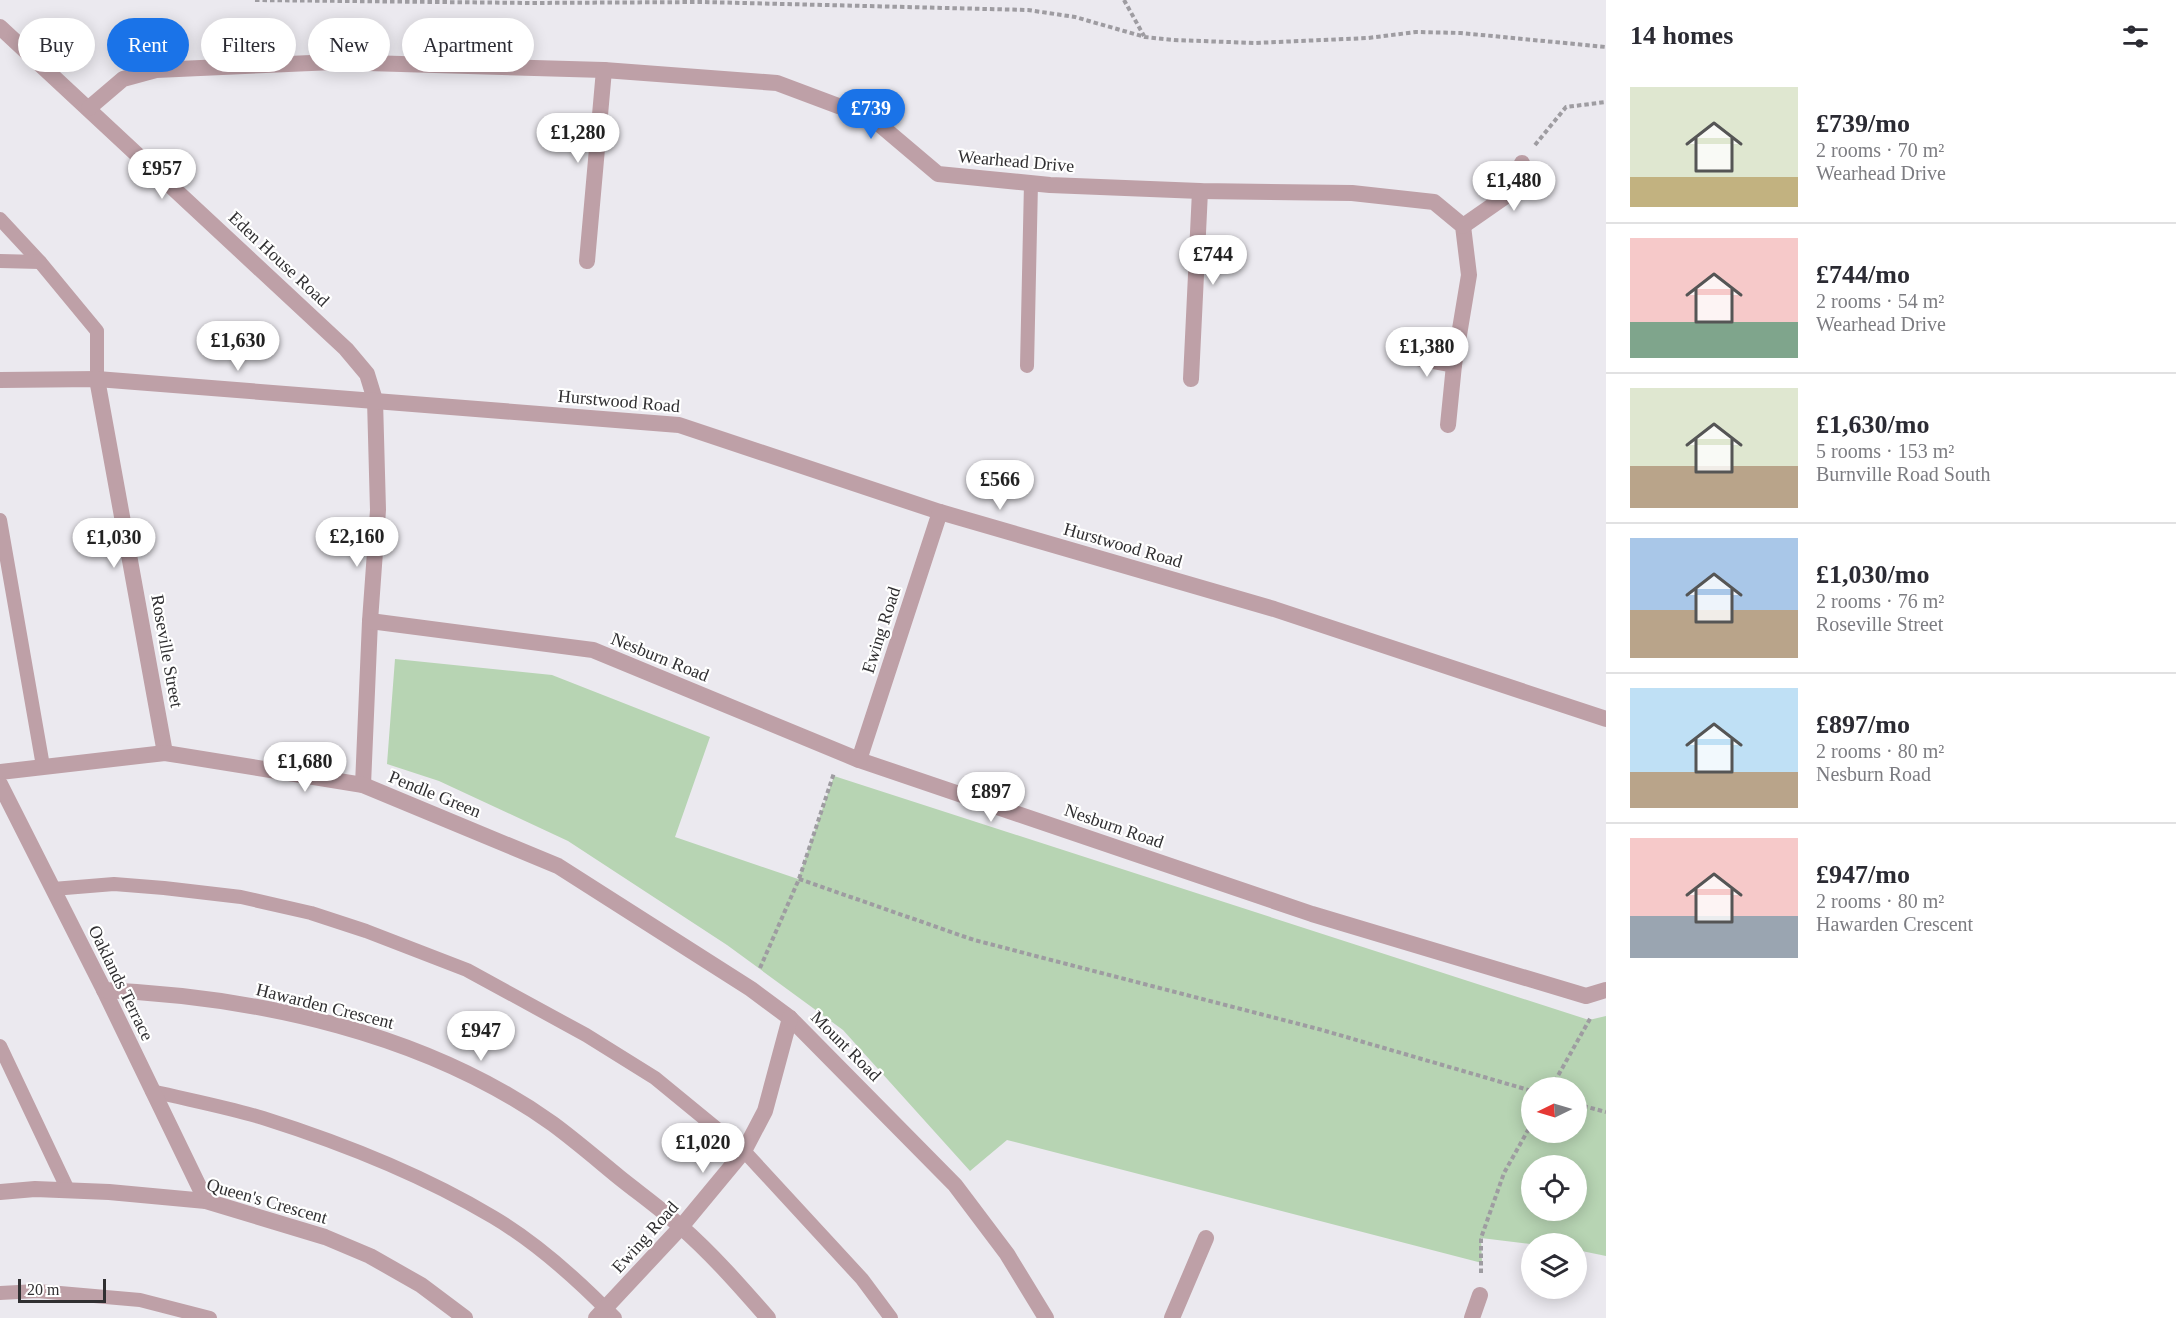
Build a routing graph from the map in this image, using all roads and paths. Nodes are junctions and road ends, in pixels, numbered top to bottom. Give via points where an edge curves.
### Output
1 (255, 0) edge
2 (1124, 0) edge
3 (0, 27) edge
4 (1145, 37) junction
5 (1606, 47) edge
6 (604, 70) junction
7 (1606, 102) edge
8 (88, 108) junction
9 (1522, 163) joint
10 (1031, 183) junction
11 (1200, 191) junction
12 (0, 219) edge
13 (1462, 226) junction
14 (0, 261) edge
15 (40, 261) junction
16 (587, 261) dead end
17 (1406, 356) dead end
18 (1454, 365) junction
19 (1026, 366) dead end
20 (97, 379) junction
21 (1191, 379) dead end
22 (0, 380) edge
23 (375, 400) junction
24 (1448, 425) dead end
25 (940, 512) junction
26 (0, 520) edge
27 (370, 621) junction
28 (1606, 719) edge
29 (165, 753) junction
30 (842, 753) junction
31 (859, 760) junction
32 (43, 766) junction
33 (0, 772) edge
34 (0, 784) edge
35 (363, 785) junction
36 (558, 866) joint
37 (799, 879) junction
38 (53, 889) junction
39 (751, 989) junction
40 (104, 990) junction
41 (1606, 990) edge
42 (790, 1018) junction
43 (0, 1046) edge
44 (1557, 1077) edge
45 (1521, 1088) edge
46 (152, 1091) junction
47 (1587, 1107) edge
48 (1606, 1112) edge
49 (1521, 1143) edge
50 (744, 1151) junction
51 (68, 1190) junction
52 (0, 1192) edge
53 (206, 1201) junction
54 (681, 1227) junction
55 (1206, 1238) dead end
56 (0, 1293) edge
57 (1480, 1295) joint
58 (606, 1315) edge
59 (210, 1318) edge
60 (465, 1318) edge
61 (768, 1318) edge
62 (891, 1318) edge
63 (1046, 1318) edge
64 (1172, 1318) edge
65 (1472, 1318) edge

1 - 4 path via 703,2 1028,10 1075,17
2 - 4 path
3 - 8 street, Eden House Road
4 - 5 path via 1255,43 1416,32
6 - 8 street, Wearhead Drive via 334,62 156,70 123,79
6 - 10 street, Wearhead Drive via 777,83 873,119 938,174
6 - 16 street
7 - 9 path via 1566,107
8 - 23 street, Eden House Road via 346,349 368,374
9 - 13 street via 1509,194
10 - 11 street, Wearhead Drive
10 - 19 lane
11 - 13 street, Wearhead Drive via 1352,193 1434,202
11 - 21 street
12 - 15 lane
13 - 18 street via 1469,275
14 - 15 lane
15 - 20 lane via 97,331
17 - 18 street
18 - 24 street
20 - 22 street, Hurstwood Road
20 - 23 street, Hurstwood Road
20 - 29 street, Roseville Street
23 - 25 street, Hurstwood Road via 679,425
23 - 27 street, Eden House Road via 378,510
25 - 28 street, Hurstwood Road via 1274,609
25 - 31 street, Ewing Road
26 - 32 lane
27 - 30 street, Nesburn Road via 593,650
27 - 35 street, Eden House Road
29 - 32 street, Pendle Green
29 - 35 street, Pendle Green
30 - 31 street, Nesburn Road
30 - 37 path
31 - 41 street, Nesburn Road via 1312,914 1586,996
32 - 33 street, Pendle Green
34 - 38 street, Oaklands Terrace
35 - 36 street, Pendle Green
36 - 39 street, Mount Road
37 - 39 path
37 - 45 path via 974,940 1322,1030
38 - 40 street, Oaklands Terrace
38 - 50 lane via 114,884 241,897 366,931 467,970 586,1035 656,1078
39 - 42 street, Mount Road
40 - 46 street, Oaklands Terrace
40 - 54 street, Hawarden Crescent via 160,993 261,1008 367,1033 436,1060 495,1088 553,1124
41 - 44 path
42 - 50 street, Ewing Road via 765,1111
42 - 63 street, Mount Road via 955,1185 1007,1254
43 - 51 lane
46 - 53 street, Oaklands Terrace
46 - 58 lane via 261,1118 336,1142 409,1174 494,1217 543,1253
47 - 48 path
49 - 57 path via 1504,1173 1481,1238
50 - 54 street, Ewing Road
50 - 62 lane via 862,1279
51 - 52 street, Queen's Crescent
51 - 53 street, Queen's Crescent
53 - 60 street, Queen's Crescent via 315,1234 370,1256 421,1285
54 - 58 street, Ewing Road
54 - 61 street, Hawarden Crescent
55 - 64 street
56 - 59 lane via 37,1291 140,1300
57 - 65 street

